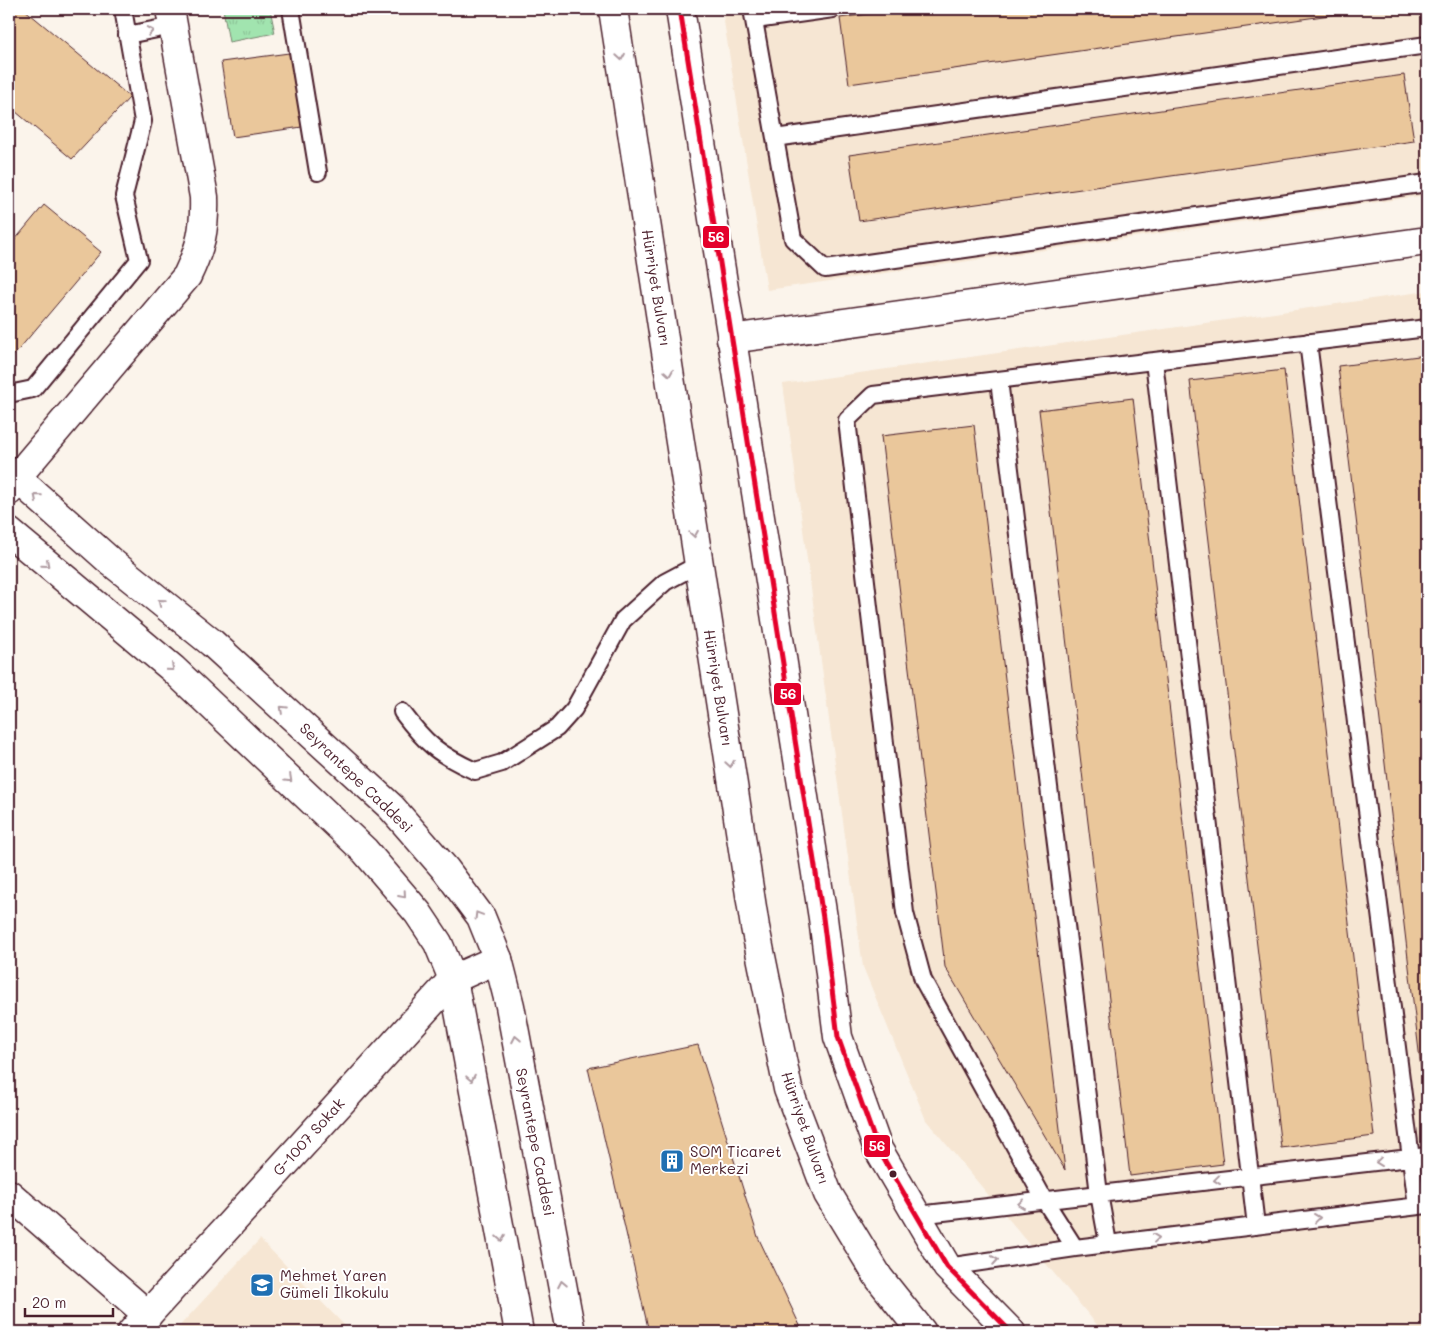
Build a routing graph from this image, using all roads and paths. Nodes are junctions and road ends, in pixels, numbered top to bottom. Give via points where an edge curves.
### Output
1 (123, 9) edge
2 (291, 9) edge
3 (613, 9) edge
4 (680, 9) edge
5 (833, 9) edge
6 (754, 14) edge
7 (172, 18) edge
8 (128, 35) junction
9 (1427, 45) edge
10 (775, 138) junction
11 (318, 172) dead end
12 (1427, 183) edge
13 (1427, 241) edge
14 (1427, 328) edge
15 (732, 338) junction
16 (1308, 342) junction
17 (1154, 361) junction
18 (999, 380) junction
19 (9, 394) edge
20 (11, 480) edge
21 (9, 532) edge
22 (699, 564) junction
23 (402, 712) dead end
24 (498, 959) junction
25 (453, 979) junction
26 (1419, 1157) edge
27 (1250, 1177) junction
28 (9, 1194) edge
29 (1099, 1194) junction
30 (1045, 1201) junction
31 (1422, 1205) edge
32 (918, 1215) junction
33 (1256, 1226) junction
34 (1108, 1244) junction
35 (1075, 1248) junction
36 (946, 1267) junction
37 (140, 1324) edge
38 (519, 1332) edge
39 (571, 1332) edge
40 (922, 1332) edge
41 (1011, 1332) edge

1 - 8 lane
2 - 11 lane
3 -> 22 main road, Hürriyet Bulvarı
4 - 15 main road
5 - 6 lane
6 - 10 lane
8 -> 7 lane
7 - 20 main road via 204,197 205,225 199,250 187,276
8 - 19 lane via 143,121 124,196 139,260 33,389
9 - 10 lane
10 - 12 lane via 793,239 825,269
13 - 15 main road
14 - 16 lane
15 - 32 main road via 838,1037 878,1149
16 - 17 lane
16 - 26 lane
17 - 18 lane
17 - 27 lane
18 - 29 lane
18 - 30 lane via 873,395 847,420 905,913 923,980
24 -> 20 main road, Seyrantepe Caddesi via 481,917 446,870 391,807 212,643
21 -> 25 main road via 173,669 365,851 418,913 438,943
22 - 23 lane via 665,582 623,620 574,709 557,728 502,763 475,772 444,758 422,739
22 -> 40 main road, Hürriyet Bulvarı via 754,927 788,1089 828,1194 879,1278
24 - 25 main road, G-1007 Sokak
39 -> 24 main road, Seyrantepe Caddesi via 510,1006
25 - 37 main road, G-1007 Sokak
25 -> 38 main road
26 -> 27 lane
26 - 31 lane
27 -> 29 lane
27 - 33 lane
28 - 37 main road
29 - 30 lane
29 - 34 lane
30 -> 32 lane
30 - 35 lane
33 -> 31 lane
32 - 36 main road
34 -> 33 lane
34 - 35 lane
36 -> 35 lane
36 - 41 main road

